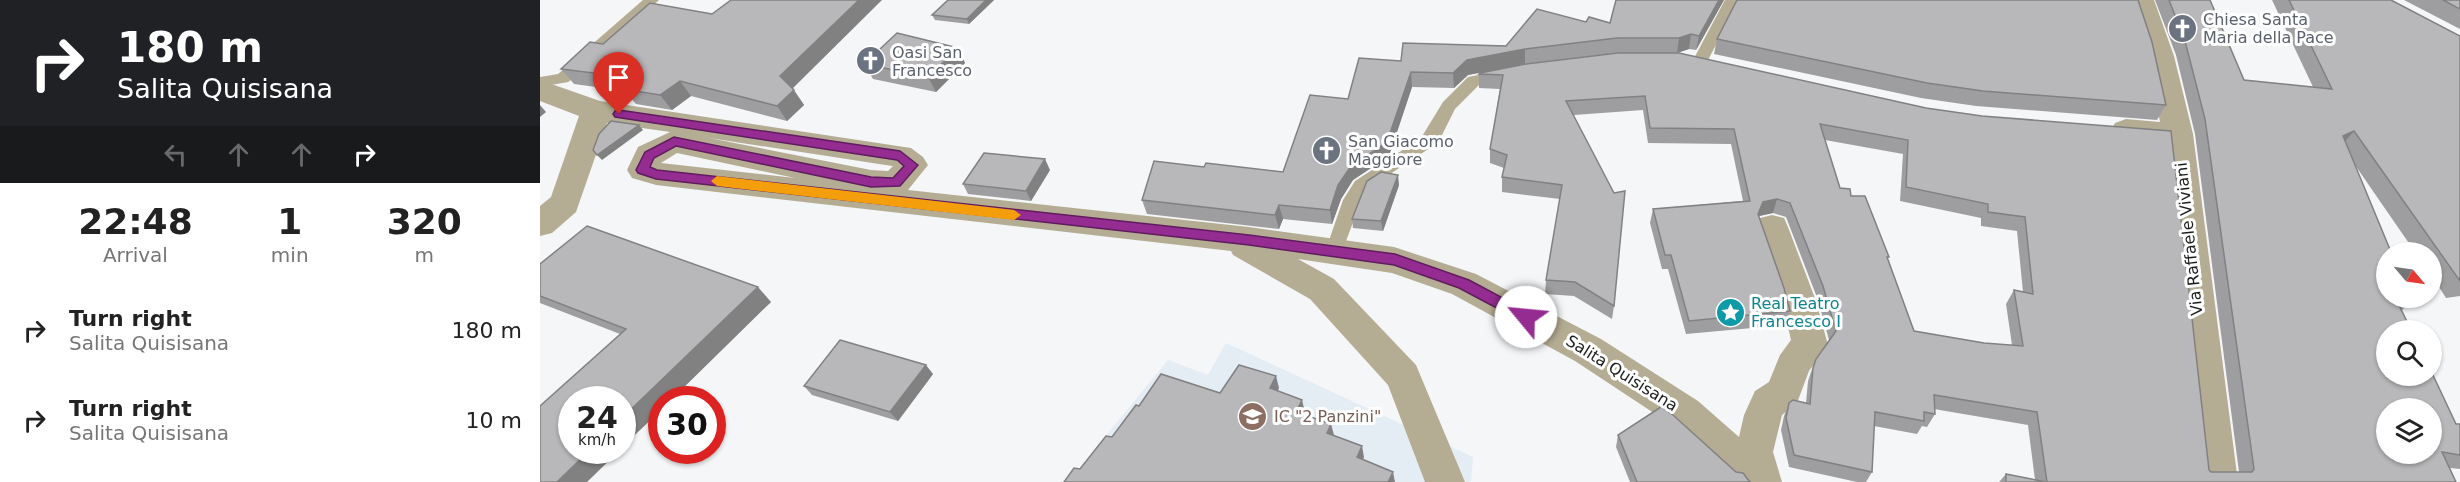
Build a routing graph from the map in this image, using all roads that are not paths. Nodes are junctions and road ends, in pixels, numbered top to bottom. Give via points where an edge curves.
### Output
1 (652, 0) edge
2 (1732, 0) edge
3 (2141, 0) edge
4 (1699, 62) edge
5 (1515, 73) edge
6 (540, 82) edge
7 (540, 90) edge
8 (596, 111) junction
9 (2094, 127) edge
10 (2178, 135) junction
11 (540, 224) edge
12 (1772, 227) dead end
13 (1230, 238) junction
14 (1335, 252) junction
15 (1759, 472) edge
16 (1445, 482) edge
17 (2218, 482) edge

1 - 6 lane via 571,72
2 - 4 lane
3 - 10 street, Via Raffaele Viviani via 2160,56
5 - 14 lane via 1474,81 1449,106 1427,142 1361,185
7 - 8 street, Salita Quisisana
8 - 11 street via 565,204
8 - 13 street, Salita Quisisana via 900,156 912,165 896,183 871,182 674,141 649,155 643,170 656,174
9 - 10 street
10 - 17 street, Via Raffaele Viviani
12 - 15 street via 1807,321 1810,345 1791,366 1785,392 1768,402
13 - 14 street, Salita Quisisana
13 - 16 street via 1322,289 1403,376
14 - 15 street, Salita Quisisana via 1395,260 1464,284 1588,350 1684,412

